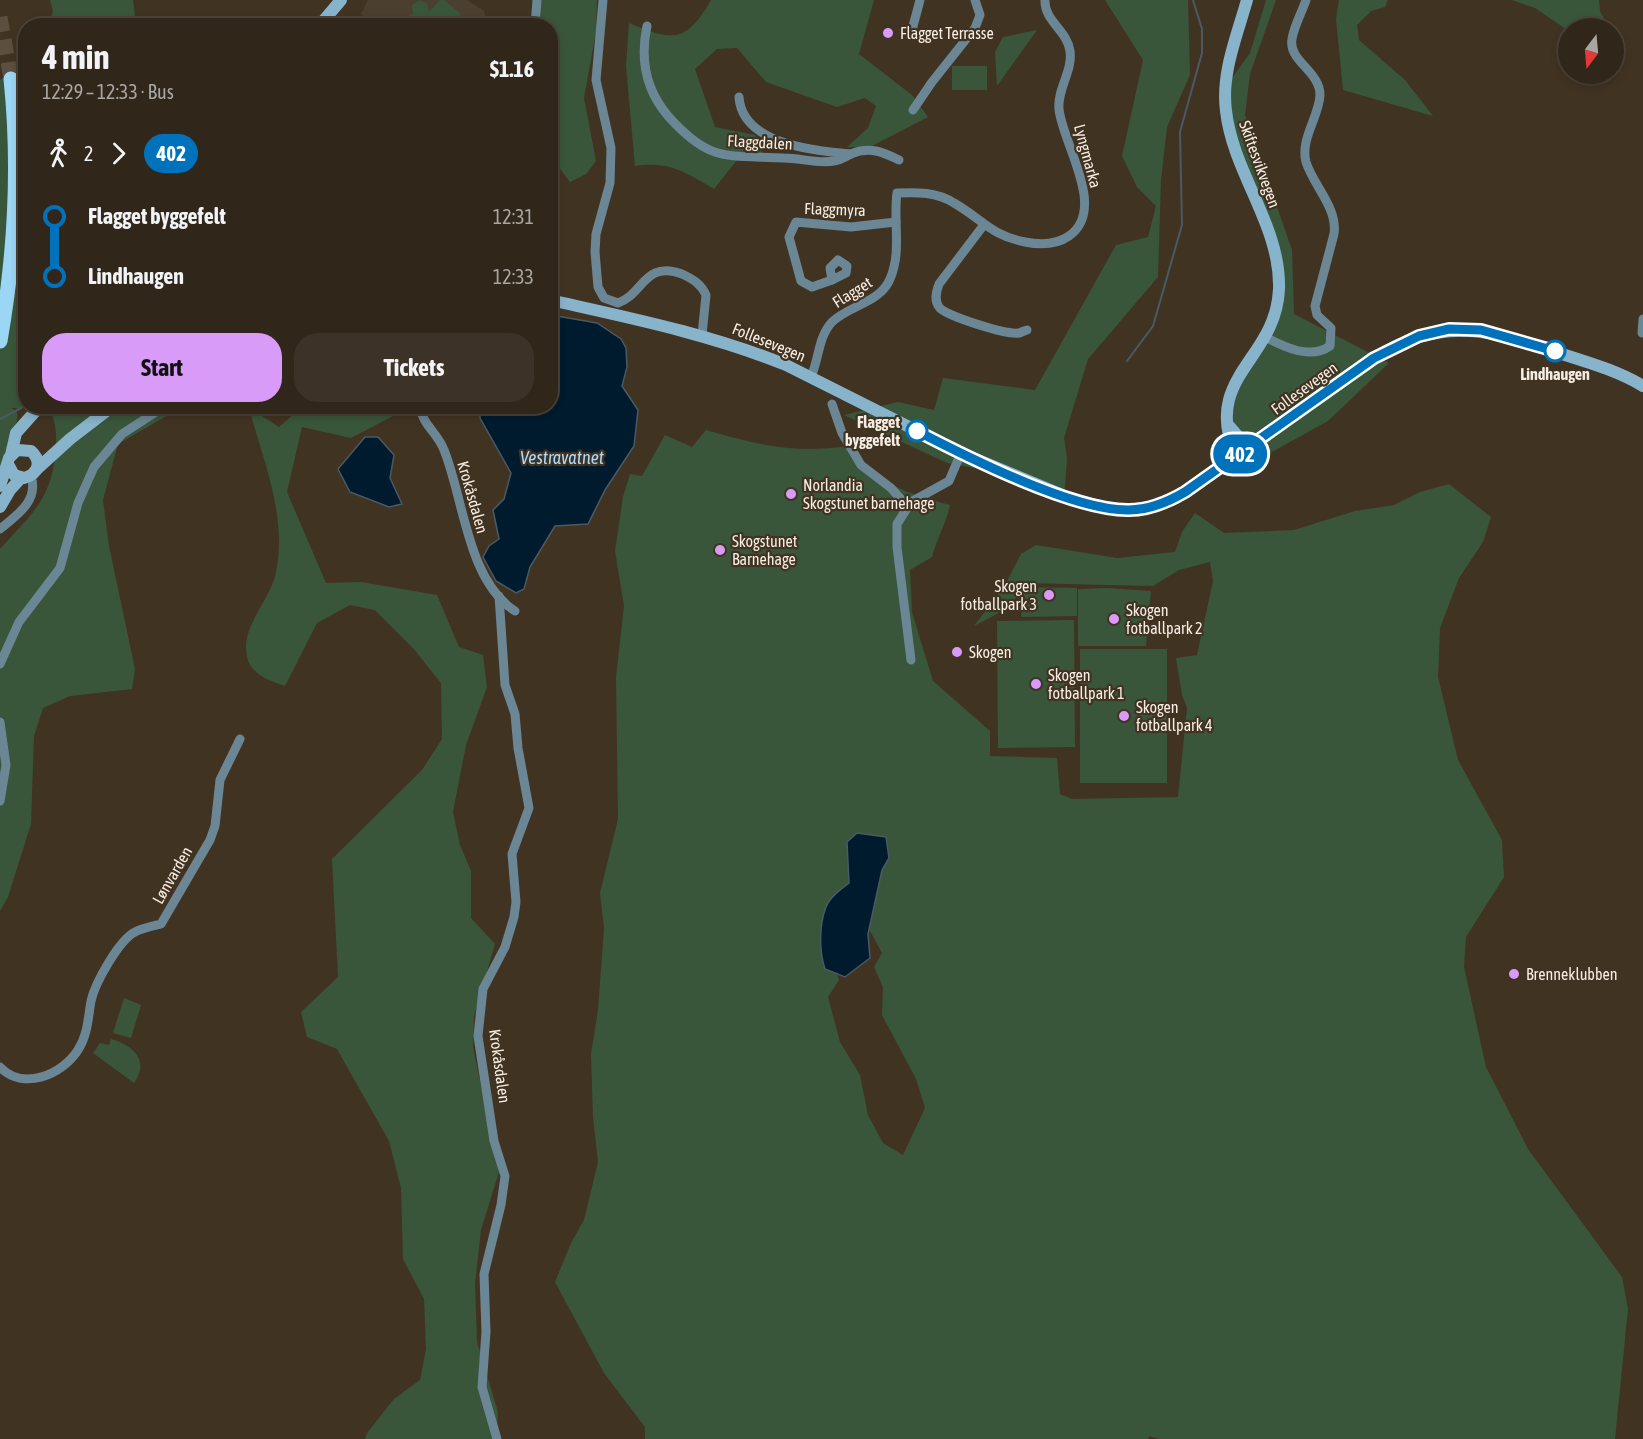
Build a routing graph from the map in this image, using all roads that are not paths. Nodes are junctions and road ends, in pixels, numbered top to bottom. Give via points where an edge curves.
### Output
1 (341, 0) edge
2 (537, 0) edge
3 (603, 0) edge
4 (920, 0) edge
5 (975, 0) edge
6 (1045, 0) edge
7 (1247, 0) edge
8 (1306, 0) edge
9 (326, 18) edge
10 (536, 18) edge
11 (647, 26) dead end
12 (912, 30) dead end
13 (11, 79) tunnel mouth
14 (739, 97) dead end
15 (913, 110) dead end
16 (851, 154) junction
17 (899, 160) dead end
18 (897, 193) joint
19 (896, 222) junction
20 (984, 226) junction
21 (832, 280) dead end
22 (558, 302) edge
23 (1643, 319) edge
24 (1027, 330) dead end
25 (1642, 333) edge
26 (702, 335) junction
27 (1265, 337) junction
28 (0, 341) edge
29 (811, 377) junction
30 (1643, 386) edge
31 (832, 404) dead end
32 (33, 414) edge
33 (103, 414) edge
34 (153, 414) edge
35 (422, 414) edge
36 (31, 417) junction
37 (1229, 426) junction
38 (70, 439) junction
39 (1248, 448) junction
40 (28, 450) junction
41 (961, 453) junction
42 (1236, 457) junction
43 (10, 460) junction
44 (30, 474) junction
45 (0, 486) edge
46 (907, 506) junction
47 (0, 507) edge
48 (0, 529) edge
49 (499, 596) junction
50 (515, 611) dead end
51 (911, 660) dead end
52 (0, 664) edge
53 (0, 722) edge
54 (240, 739) dead end
55 (0, 801) edge
56 (0, 1067) edge
57 (497, 1439) edge

1 - 9 main road
2 - 10 street
3 - 26 street via 596,80 611,148 609,189 595,243 598,287 604,298 618,303 658,271 693,279 706,295
4 - 12 street
5 - 15 street via 980,15 975,28
6 - 20 street, Lyngmarka via 1046,14 1061,31 1070,51 1070,66 1058,105 1082,187 1082,219 1072,234 1051,243 1020,241
7 - 27 main road, Skiftesvikvegen via 1229,60 1225,98 1231,136 1278,267 1277,305
8 - 27 street via 1292,47 1318,84 1318,105 1305,156 1334,221 1315,306 1317,315 1331,328 1332,340 1330,346 1320,351 1300,351
11 - 16 street, Flaggdalen via 642,59 648,81 660,107 700,145 733,158 831,162
13 - 28 main road via 15,199 11,267
14 - 16 street, Flaggdalen via 750,123 765,136
16 - 17 street, Flaggdalen via 875,150
18 - 19 street, Flagget
18 - 20 street, Lyngmarka via 920,192 946,199
19 - 21 street, Flaggmyra via 850,227 796,222 789,237 801,281 812,287
19 - 29 street, Flagget via 896,260 888,284 880,294 832,323 821,342
20 - 24 street via 939,284 938,304 945,312 987,326 1017,333
22 - 26 main road, Follesevegen
23 - 25 street
26 - 29 main road, Follesevegen
27 - 37 main road, Skiftesvikvegen via 1229,393
29 - 41 main road, Follesevegen
30 - 39 main road, Follesevegen via 1602,367 1498,333 1441,330 1383,352
31 - 46 street via 842,433 861,465
32 - 36 main road
33 - 38 main road
34 - 52 street via 122,434 93,467 78,502 60,568 19,622
35 - 49 street, Krokåsdalen via 444,448 472,547
36 - 40 main road
36 - 43 main road via 16,433
37 - 39 main road
37 - 42 main road, Skiftesvikvegen
38 - 40 main road via 47,449
38 - 44 main road
39 - 42 main road, Follesevegen
40 - 43 main road via 17,450
40 - 44 main road via 38,460
41 - 42 main road, Follesevegen via 1065,496 1127,510 1152,507 1176,498
41 - 46 street via 949,481
43 - 44 main road via 11,472
43 - 45 main road
44 - 47 main road
44 - 48 street via 30,501
46 - 51 street via 897,524 897,547
49 - 50 street, Krokåsdalen
49 - 57 street, Krokåsdalen via 505,685 515,714 530,808 512,854 514,917 505,947 483,989 478,1036 494,1141 505,1176 484,1274 486,1332 482,1387
53 - 55 street via 6,765
54 - 56 street, Lønvarden via 220,780 210,840 161,924 134,932 116,953 96,986 88,1028 77,1052 58,1068 30,1080 17,1079

